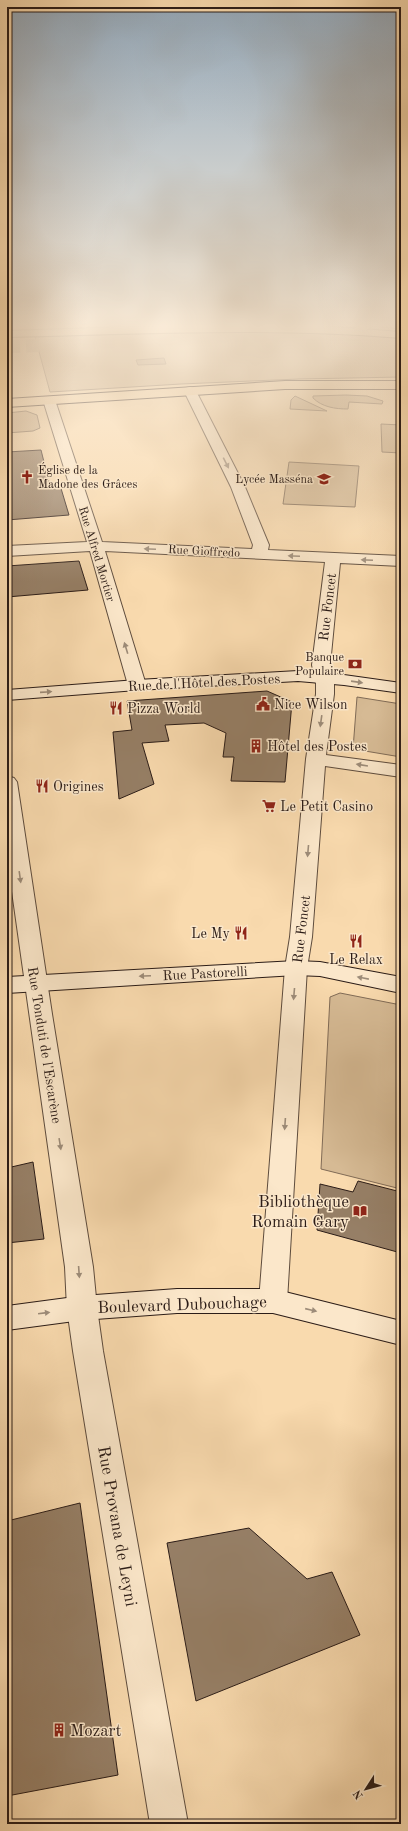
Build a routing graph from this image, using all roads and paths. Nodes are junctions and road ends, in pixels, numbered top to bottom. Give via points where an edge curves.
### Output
1 (53, 411) edge
2 (200, 411) edge
3 (96, 546) junction
4 (7, 551) edge
5 (259, 554) junction
6 (333, 558) junction
7 (401, 561) edge
8 (322, 678) junction
9 (137, 685) junction
10 (401, 688) edge
11 (7, 695) edge
12 (316, 760) junction
13 (401, 772) edge
14 (7, 782) edge
15 (296, 968) junction
16 (36, 982) junction
17 (7, 985) edge
18 (401, 985) edge
19 (273, 1301) junction
20 (82, 1308) junction
21 (7, 1318) edge
22 (401, 1333) edge
23 (169, 1824) edge

1 - 3 street, Rue Alfred Mortier
2 -> 5 street via 238,487 261,545
3 - 4 street, Rue Gioffredo
5 -> 3 street, Rue Gioffredo
9 -> 3 street, Rue Alfred Mortier
6 -> 5 street, Rue Gioffredo
7 -> 6 street, Rue Gioffredo
6 - 8 street, Rue Foncet via 320,665
8 - 9 street, Rue de l'Hôtel des Postes via 298,676
8 -> 10 street, Rue de l'Hôtel des Postes
8 -> 12 street, Rue Foncet via 325,694
11 -> 9 street, Rue de l'Hôtel des Postes
13 -> 12 street
12 -> 15 street, Rue Foncet via 302,932
14 -> 16 street, Rue Tonduti de l'Escarène
15 -> 16 street, Rue Pastorelli
18 -> 15 street, Rue Pastorelli via 320,969
15 -> 19 street, Rue Foncet
16 - 17 street, Rue Pastorelli
16 -> 20 street, Rue Tonduti de l'Escarène via 79,1267
19 - 20 street, Boulevard Dubouchage via 177,1302
19 -> 22 street, Boulevard Dubouchage
21 -> 20 street, Boulevard Dubouchage
20 - 23 street, Rue Provana de Leyni

